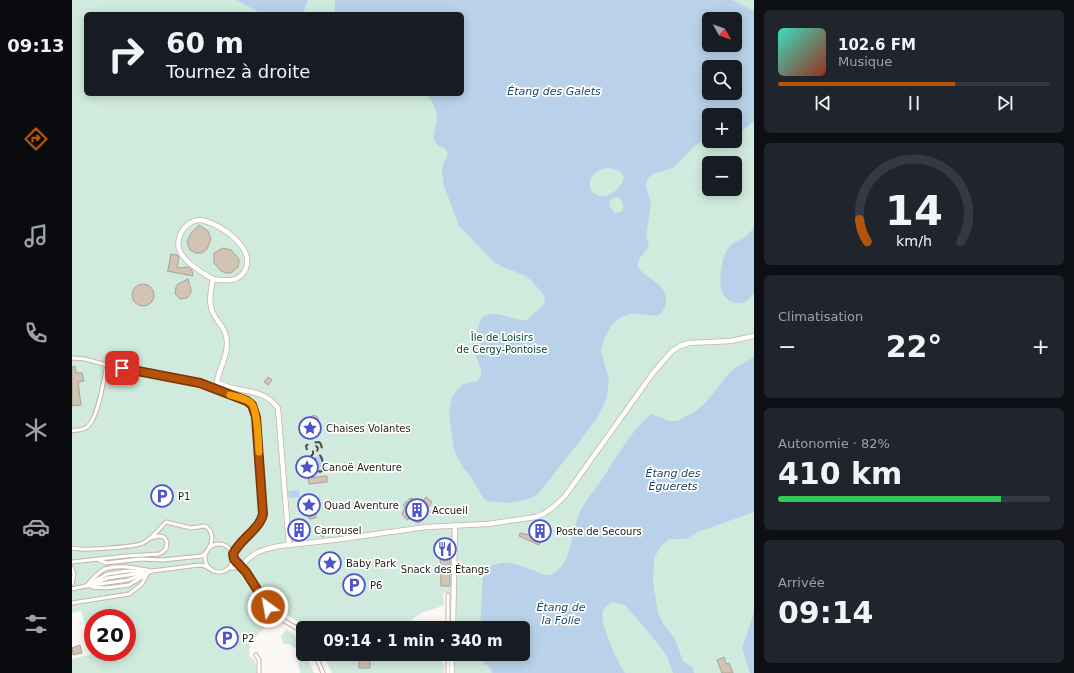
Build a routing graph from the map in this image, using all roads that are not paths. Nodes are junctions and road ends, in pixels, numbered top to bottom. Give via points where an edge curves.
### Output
1 (213, 279) junction
2 (754, 336) edge
3 (72, 358) edge
4 (107, 365) junction
5 (72, 431) edge
6 (455, 525) junction
7 (150, 538) junction
8 (289, 545) junction
9 (72, 548) edge
10 (208, 550) junction
11 (233, 554) junction
12 (233, 558) junction
13 (97, 560) junction
14 (72, 562) edge
15 (242, 566) junction
16 (72, 568) edge
17 (228, 568) junction
18 (212, 570) junction
19 (152, 571) junction
20 (246, 572) junction
21 (147, 574) junction
22 (72, 584) edge
23 (86, 586) junction
24 (72, 589) edge
25 (448, 595) dead end
26 (72, 603) edge
27 (448, 621) edge
28 (453, 621) edge
29 (296, 628) edge
30 (256, 655) dead end
31 (318, 661) edge
32 (448, 661) edge
33 (452, 661) edge
34 (259, 673) edge
35 (323, 673) edge
36 (448, 673) edge
37 (452, 673) edge

1 - 1 street via 224,281 238,278 247,266 246,256 240,245 221,229 206,221 192,221 182,232 179,248 187,260
1 - 8 street via 211,307 226,334 227,343 225,361 217,382 260,394 271,400 278,408
2 - 6 street via 731,341 689,343 672,351 653,373 572,487 550,510 536,517 488,524
3 - 4 lane
4 - 5 lane via 100,398 91,422 86,428
4 - 11 lane via 200,383 252,405 256,417 263,514 260,523
6 - 8 street
6 - 28 street
7 - 9 lane via 137,545 85,550
7 - 10 lane via 166,522 191,528 206,527 212,537
7 - 13 lane via 164,537 167,542 166,549 159,554
8 - 15 street via 261,551 250,557
10 - 11 lane via 216,544 224,544
10 - 13 lane via 199,556 162,560 141,559 106,563
10 - 18 lane via 205,557
11 - 12 lane
12 - 15 lane
12 - 17 lane
13 - 14 lane
15 - 20 lane
16 - 22 lane
17 - 18 lane via 222,572
17 - 20 lane via 239,568
18 - 19 lane via 199,565
19 - 21 lane
19 - 23 lane via 128,580
19 - 23 lane via 104,574
20 - 29 lane via 270,610
21 - 23 lane via 129,585 106,588
21 - 26 lane via 142,584 133,592
23 - 24 lane
25 - 27 lane
30 - 34 lane via 259,660
31 - 35 lane
32 - 36 lane
33 - 37 street

